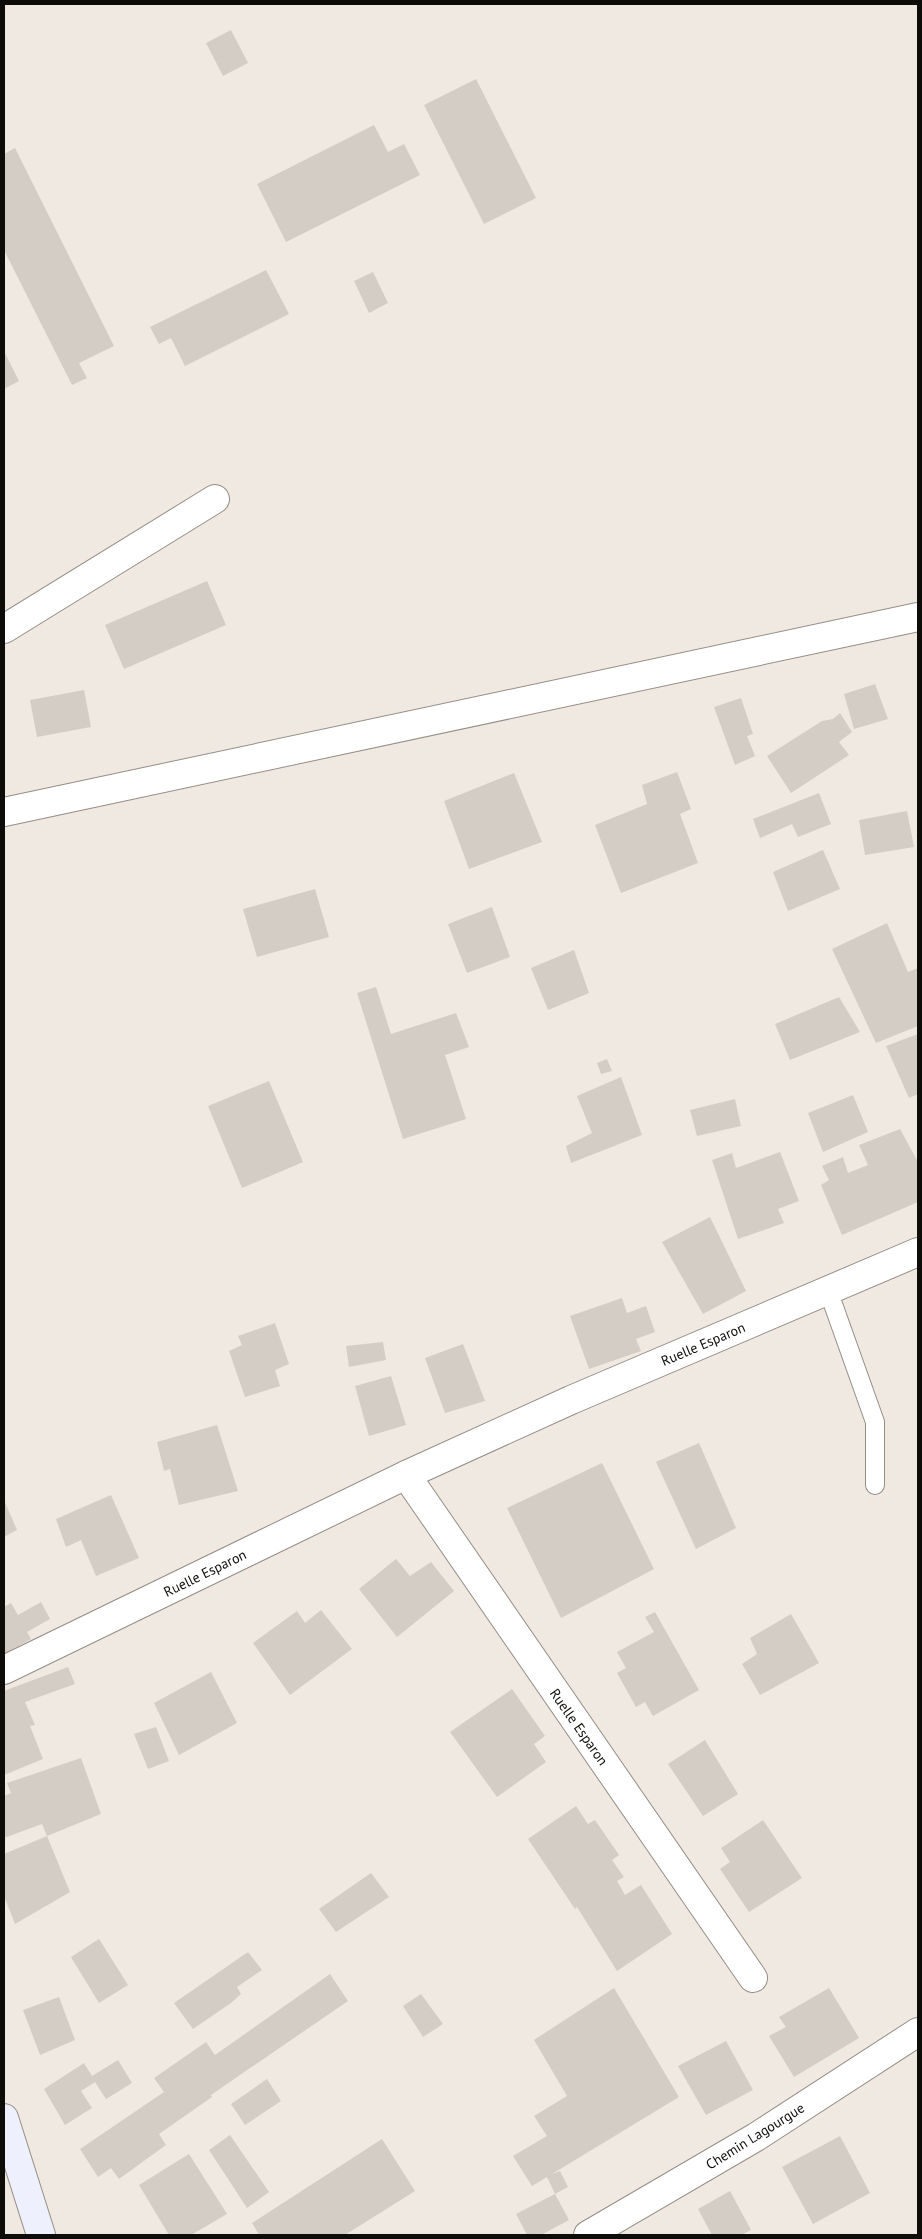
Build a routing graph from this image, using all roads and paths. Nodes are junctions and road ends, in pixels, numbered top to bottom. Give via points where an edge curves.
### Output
1 (215, 499) dead end
2 (918, 617) edge
3 (4, 629) edge
4 (4, 812) edge
5 (918, 1252) edge
6 (828, 1290) junction
7 (406, 1475) junction
8 (875, 1485) dead end
9 (4, 1670) edge
10 (752, 1978) dead end
11 (918, 2032) edge
12 (4, 2118) edge
13 (40, 2235) edge
14 (588, 2235) edge

1 - 3 street
2 - 4 street
5 - 6 street, Ruelle Esparon
6 - 7 street, Ruelle Esparon
6 - 8 lane via 875,1422
7 - 9 street, Ruelle Esparon
7 - 10 street, Ruelle Esparon
11 - 14 street, Chemin Lagourgue via 756,2137
12 - 13 street

